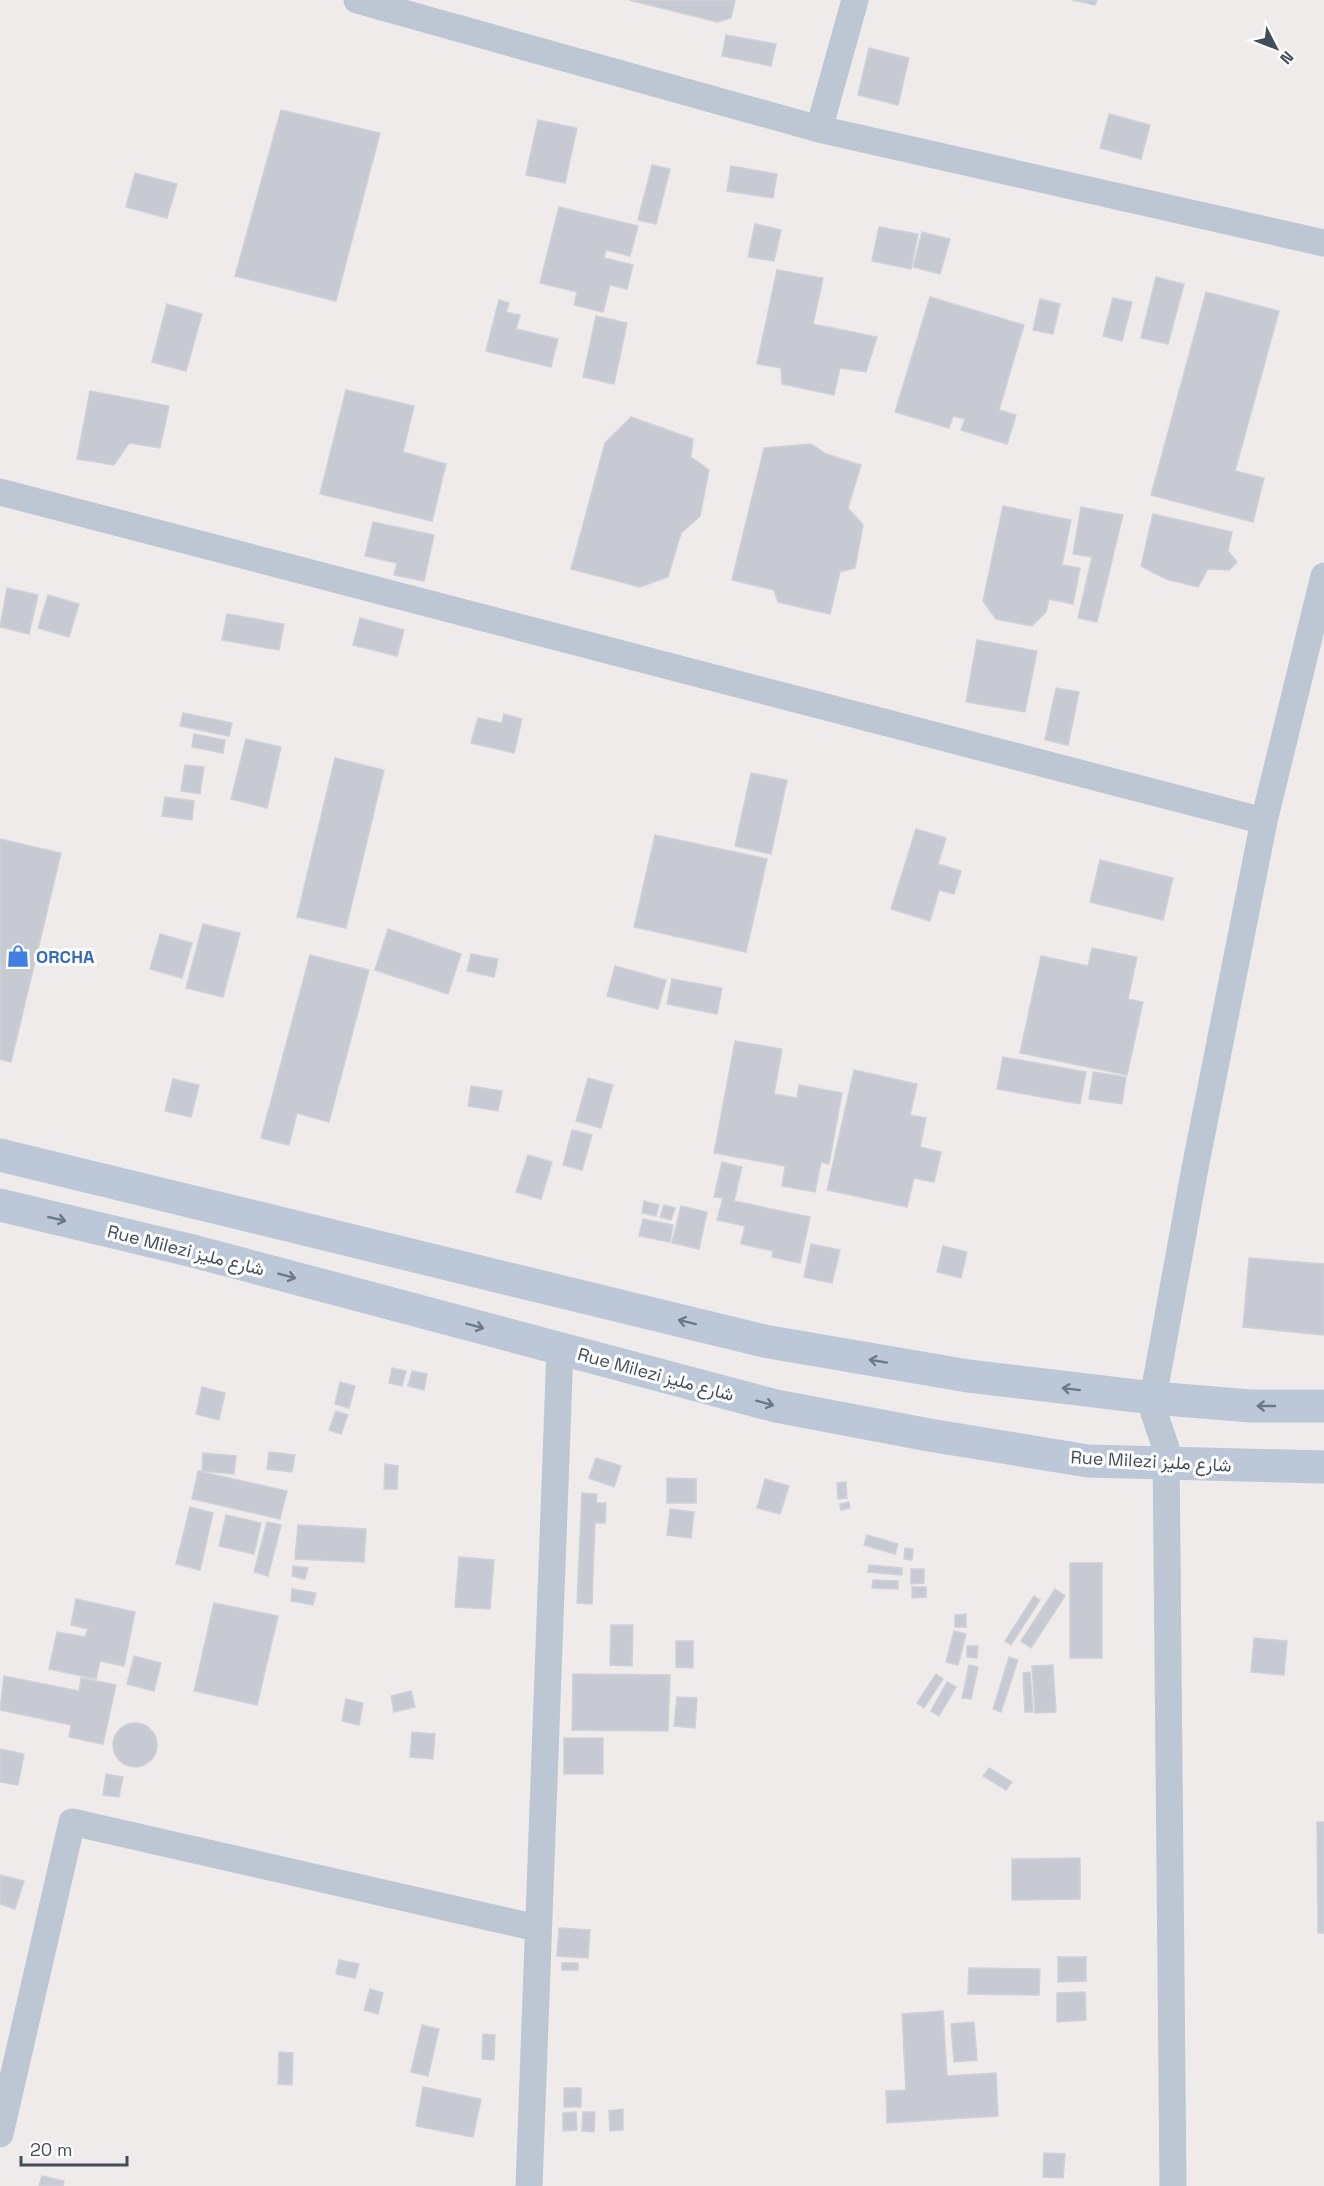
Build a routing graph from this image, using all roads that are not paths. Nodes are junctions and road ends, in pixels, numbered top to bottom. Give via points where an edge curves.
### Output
1 (357, 0) edge
2 (855, 0) edge
3 (819, 129) junction
4 (1324, 243) edge
5 (0, 492) edge
6 (1324, 576) edge
7 (1264, 821) junction
8 (0, 1155) edge
9 (0, 1205) edge
10 (560, 1349) junction
11 (1153, 1398) junction
12 (1324, 1406) edge
13 (1166, 1463) junction
14 (1324, 1467) edge
15 (537, 1928) junction
16 (0, 2134) edge
17 (529, 2186) edge
18 (1173, 2186) edge

1 - 3 street
2 - 3 street
3 - 4 street
5 - 7 street
6 - 7 street
7 - 11 street
11 -> 8 street via 968,1376 764,1341
9 -> 10 street, Rue Milezi شارع مليز via 193,1251
10 -> 13 street, Rue Milezi شارع مليز via 776,1406 929,1436 1088,1461
10 - 15 street
12 -> 11 street via 1251,1406
11 - 13 street
13 - 14 street, Rue Milezi شارع مليز
13 - 18 street
15 - 16 street via 72,1822
15 - 17 street

